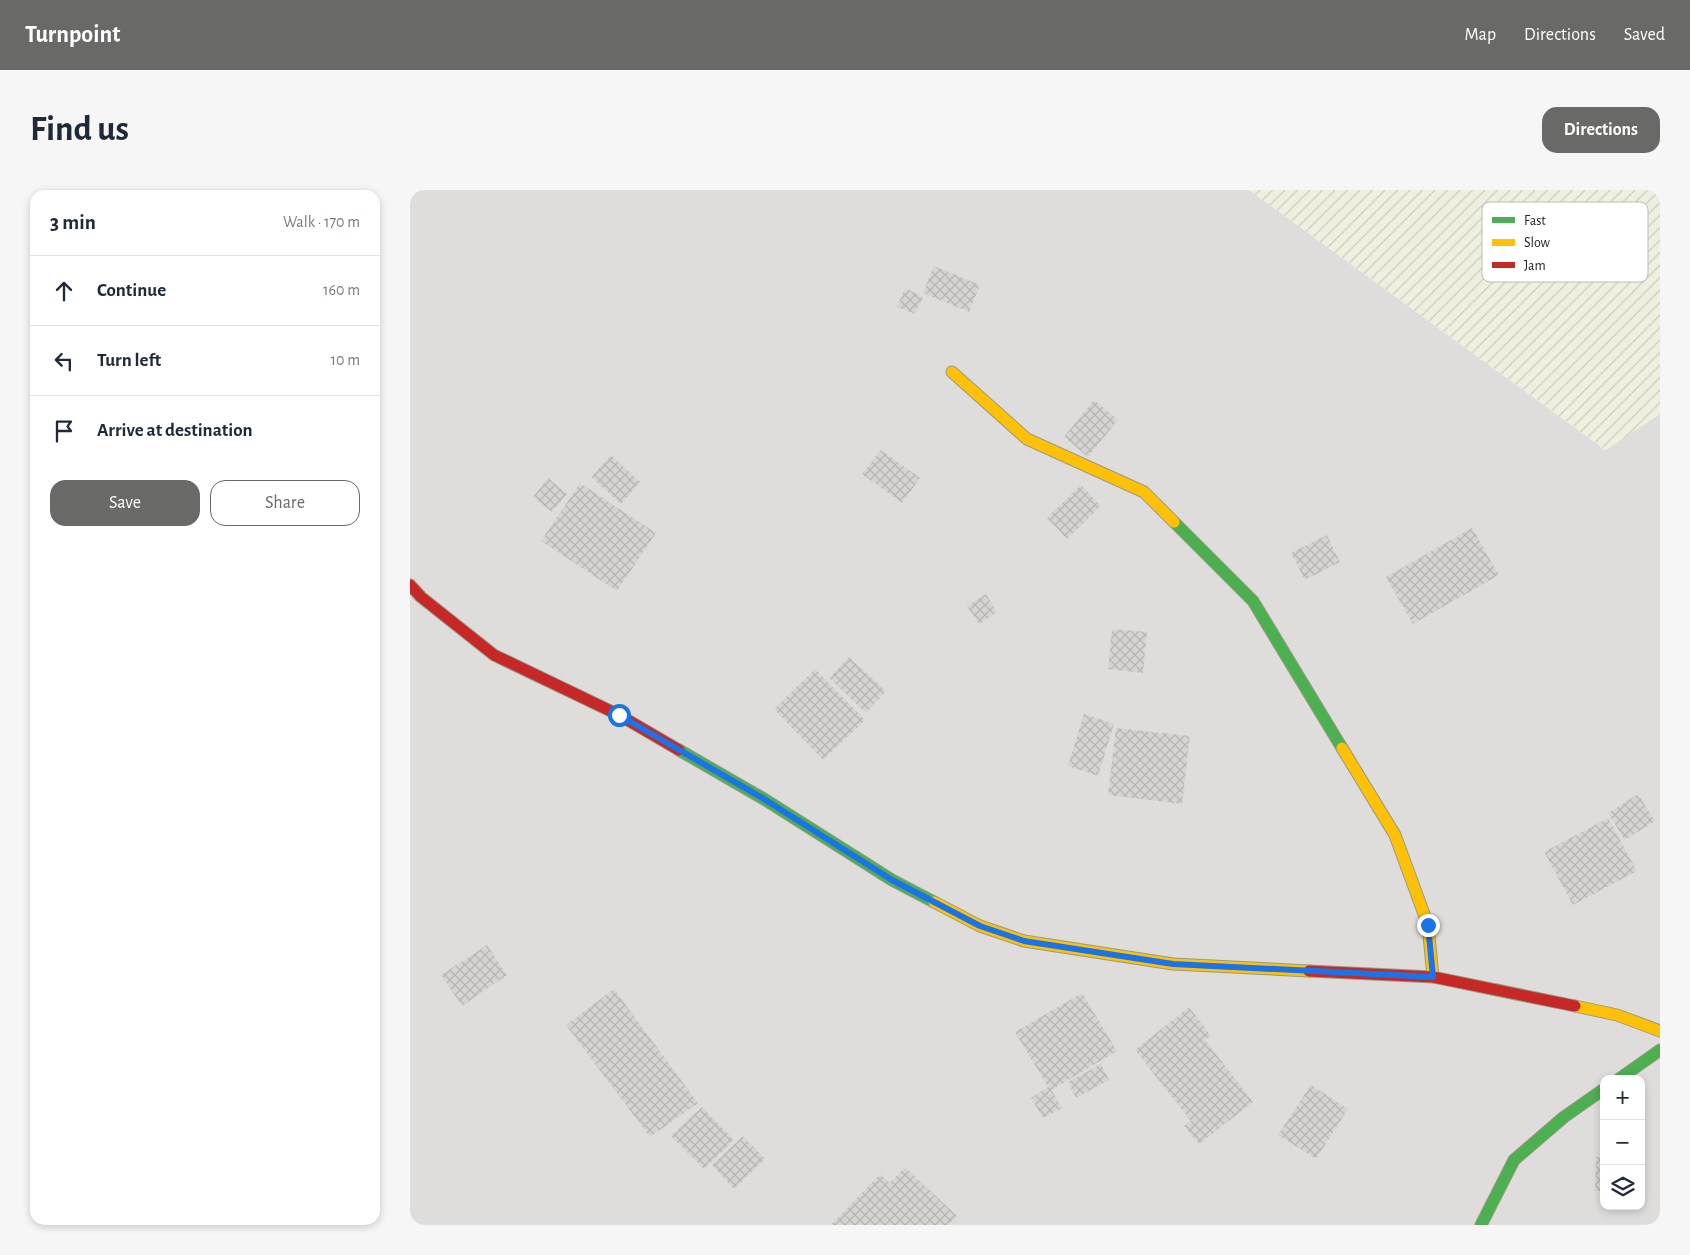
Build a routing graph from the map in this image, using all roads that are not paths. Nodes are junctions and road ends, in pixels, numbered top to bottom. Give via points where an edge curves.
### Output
1 (952, 372) dead end
2 (410, 585) edge
3 (1433, 977) junction
4 (1660, 1031) edge
5 (1660, 1050) edge
6 (1625, 1075) edge
7 (1600, 1092) edge
8 (1481, 1225) edge

1 - 3 street via 1027,439 1144,492 1253,600 1395,835 1428,925
2 - 3 street via 494,655 619,715 764,799 892,880 980,926 1024,941 1173,964
3 - 4 street via 1617,1015
5 - 6 street
7 - 8 street via 1564,1117 1514,1160

